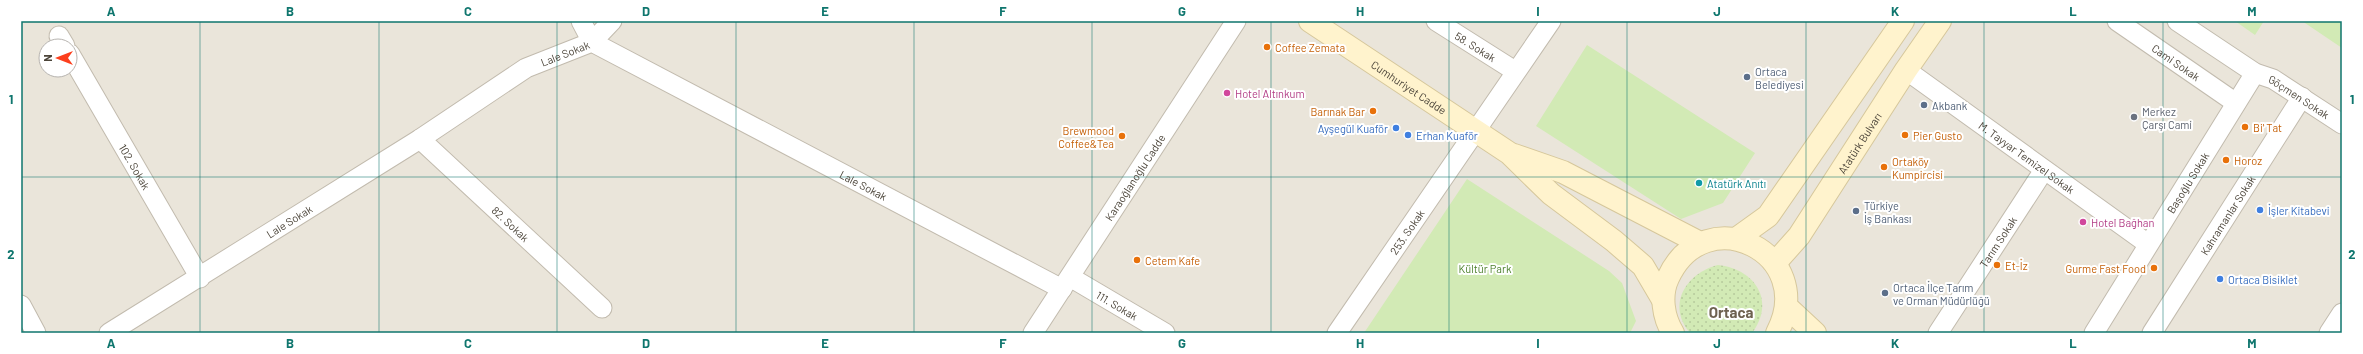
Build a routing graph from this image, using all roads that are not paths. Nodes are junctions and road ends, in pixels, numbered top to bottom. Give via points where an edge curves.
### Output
1 (581, 21) edge
2 (612, 21) edge
3 (1236, 21) edge
4 (1310, 21) edge
5 (1436, 21) edge
6 (1551, 21) edge
7 (1902, 21) edge
8 (1940, 21) edge
9 (2117, 21) edge
10 (2177, 21) edge
11 (592, 42) junction
12 (78, 68) edge
13 (1906, 70) junction
14 (1515, 71) junction
15 (2255, 73) junction
16 (2302, 97) junction
17 (2236, 103) junction
18 (2342, 124) edge
19 (1476, 130) junction
20 (420, 139) junction
21 (1509, 153) junction
22 (2044, 170) junction
23 (1736, 239) junction
24 (1700, 243) junction
25 (2148, 244) junction
26 (1775, 263) junction
27 (200, 278) junction
28 (1066, 283) junction
29 (1663, 300) junction
30 (21, 305) edge
31 (1787, 307) junction
32 (602, 308) dead end
33 (2342, 313) edge
34 (1672, 332) edge
35 (36, 333) edge
36 (109, 333) edge
37 (1033, 333) edge
38 (1165, 333) edge
39 (1337, 333) edge
40 (1777, 333) edge
41 (1815, 333) edge
42 (1938, 333) edge
43 (2094, 333) edge
44 (2152, 333) edge
45 (2329, 333) edge

1 - 11 street
2 - 11 street
3 - 28 street, Karaoğlanoğlu Cadde
4 - 19 main road, Cumhuriyet Cadde
5 - 14 street, 58. Sokak
6 - 14 street, 253. Sokak
7 - 23 main road via 1768,216
8 - 13 main road, Atatürk Bulvarı
9 - 17 street, Cami Sokak
10 - 15 street
11 - 20 street, Lale Sokak via 526,68
11 - 28 street, Lale Sokak
12 - 27 street, 102. Sokak
13 - 22 street, M. Tayyar Temizel Sokak
13 - 26 main road, Atatürk Bulvarı via 1799,236
14 - 19 street, 253. Sokak
15 - 16 street, Göçmen Sokak via 2273,79
15 - 17 street, Başoğlu Sokak
16 - 18 street, Göçmen Sokak
16 - 44 street, Kahramanlar Sokak
17 - 25 street, Başoğlu Sokak
19 - 21 main road, Cumhuriyet Cadde
19 - 39 street, 253. Sokak
20 - 27 street, Lale Sokak
20 - 32 street, 82. Sokak
21 - 24 main road, Cumhuriyet Cadde via 1563,172
21 - 29 main road, Cumhuriyet Cadde via 1551,194 1643,266
22 - 25 street, M. Tayyar Temizel Sokak
22 - 42 street, Tarım Sokak
23 - 24 main road via 1712,239
23 - 26 main road via 1764,252
24 - 29 main road via 1685,253 1673,266 1666,282
25 - 43 street, Başoğlu Sokak
26 - 31 main road via 1783,277
27 - 36 street, Lale Sokak
28 - 37 street, Karaoğlanoğlu Cadde
28 - 38 street, 111. Sokak
29 - 34 main road
30 - 35 street
31 - 40 main road
31 - 41 main road
33 - 45 street

